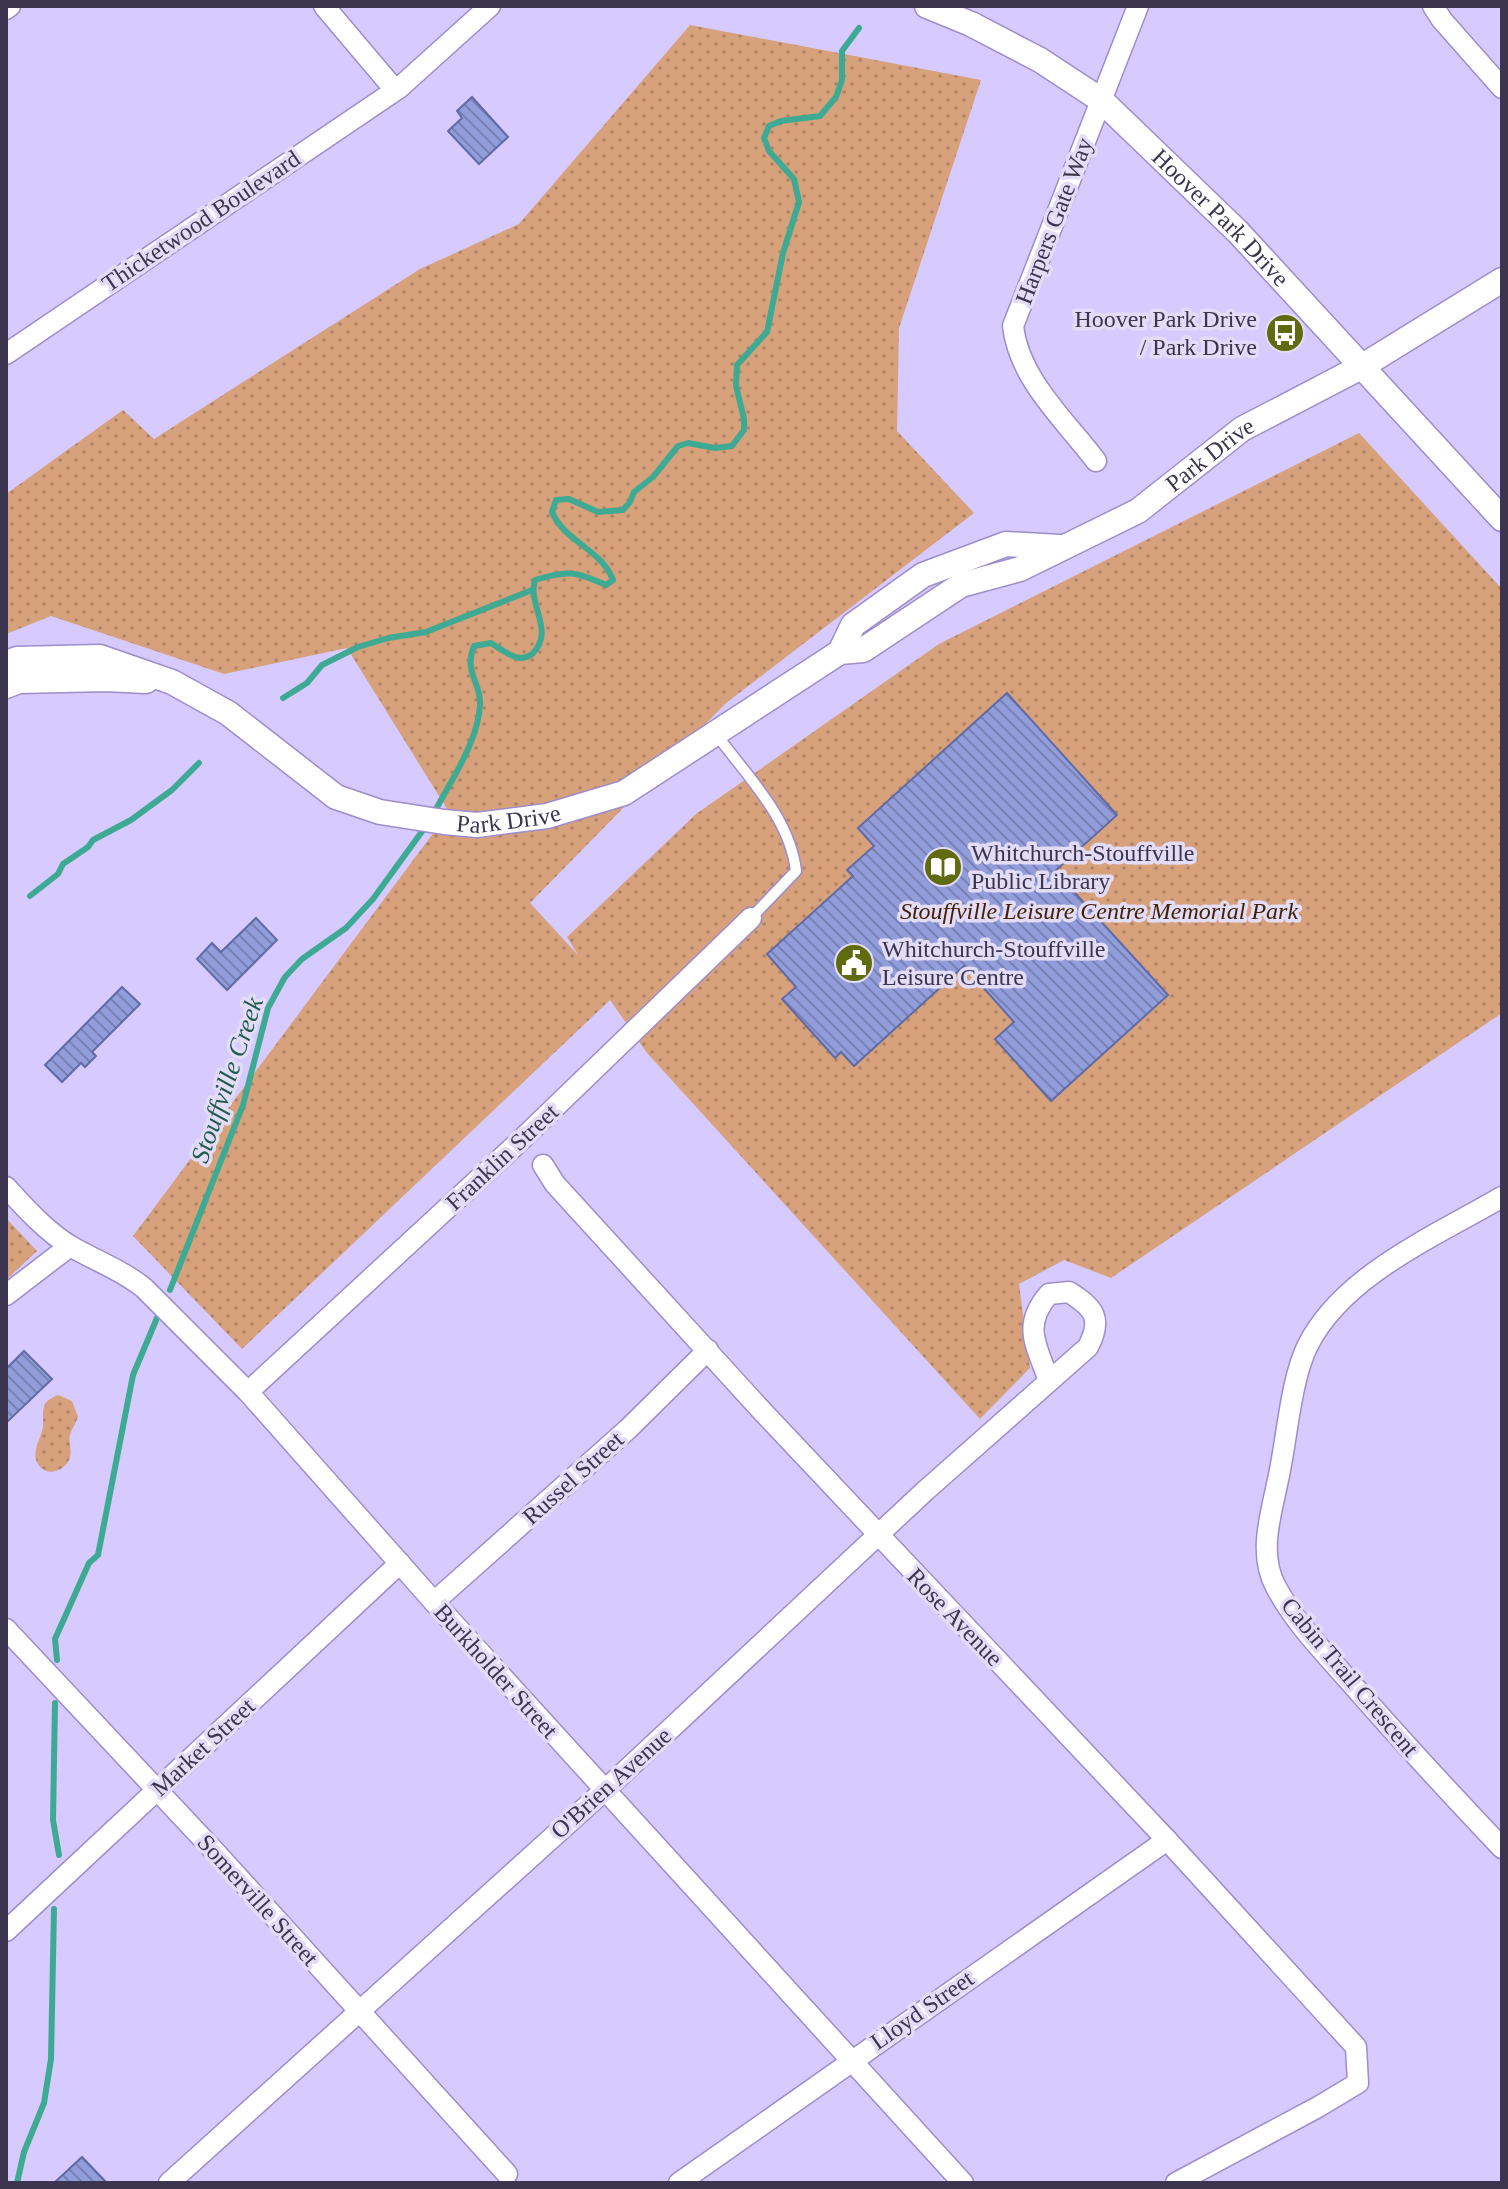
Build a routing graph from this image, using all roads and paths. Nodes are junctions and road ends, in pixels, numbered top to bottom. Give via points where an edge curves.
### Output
1 (324, 6) edge
2 (490, 6) edge
3 (927, 6) edge
4 (1138, 6) edge
5 (1433, 6) edge
6 (1502, 88) edge
7 (395, 90) junction
8 (1101, 100) junction
9 (1502, 280) edge
10 (6, 354) edge
11 (1361, 367) junction
12 (1096, 461) dead end
13 (1502, 519) edge
14 (6, 663) edge
15 (172, 682) junction
16 (6, 686) edge
17 (715, 732) junction
18 (751, 918) joint
19 (543, 1165) dead end
20 (6, 1187) edge
21 (1502, 1197) edge
22 (70, 1246) junction
23 (6, 1295) edge
24 (708, 1350) junction
25 (1049, 1381) dead end
26 (248, 1392) junction
27 (877, 1535) junction
28 (400, 1563) junction
29 (434, 1602) junction
30 (6, 1629) edge
31 (157, 1790) junction
32 (605, 1790) junction
33 (1167, 1840) junction
34 (1502, 1848) edge
35 (6, 1931) edge
36 (358, 2011) junction
37 (852, 2060) junction
38 (507, 2174) dead end
39 (169, 2183) edge
40 (679, 2183) edge
41 (963, 2183) edge
42 (1176, 2183) edge

1 - 7 street
2 - 7 street, Thicketwood Boulevard
3 - 8 street, Hoover Park Drive via 1040,60
4 - 8 street, Harpers Gate Way
5 - 6 street
7 - 10 street, Thicketwood Boulevard
8 - 11 street, Hoover Park Drive via 1238,232
8 - 12 street, Harpers Gate Way via 1013,326 1025,368
9 - 11 street, Park Drive
11 - 13 street, Hoover Park Drive
11 - 17 street, Park Drive via 1242,429 1138,511 1063,547 1006,544 923,575 853,625 840,652
14 - 15 street, Park Drive via 100,657
15 - 16 street, Park Drive via 19,681
15 - 17 street, Park Drive via 228,713 336,797 380,812 444,822 477,825 547,816 624,793
17 - 18 lane via 785,828 794,852 796,871
18 - 26 street, Franklin Street
19 - 24 street, Rose Avenue
20 - 22 street, Burkholder Street
21 - 34 street, Cabin Trail Crescent via 1392,1260 1334,1306 1307,1346 1266,1559 1275,1585 1301,1625
22 - 23 street
22 - 26 street, Burkholder Street via 136,1281
24 - 27 street, Rose Avenue
24 - 29 street, Russel Street
25 - 27 street, O'Brien Avenue
26 - 28 street, Burkholder Street
27 - 32 street, O'Brien Avenue
27 - 33 street, Rose Avenue
28 - 29 street, Burkholder Street
28 - 31 street, Market Street
29 - 32 street, Burkholder Street
30 - 31 street, Somerville Street
31 - 35 street, Market Street
31 - 36 street, Somerville Street
32 - 36 street, O'Brien Avenue
32 - 37 street, Burkholder Street
33 - 37 street, Lloyd Street
33 - 42 street, Rose Avenue via 1356,2047 1358,2071 1358,2083 1342,2093
36 - 38 street, Somerville Street
36 - 39 street, O'Brien Avenue
37 - 40 street, Lloyd Street
37 - 41 street, Burkholder Street

